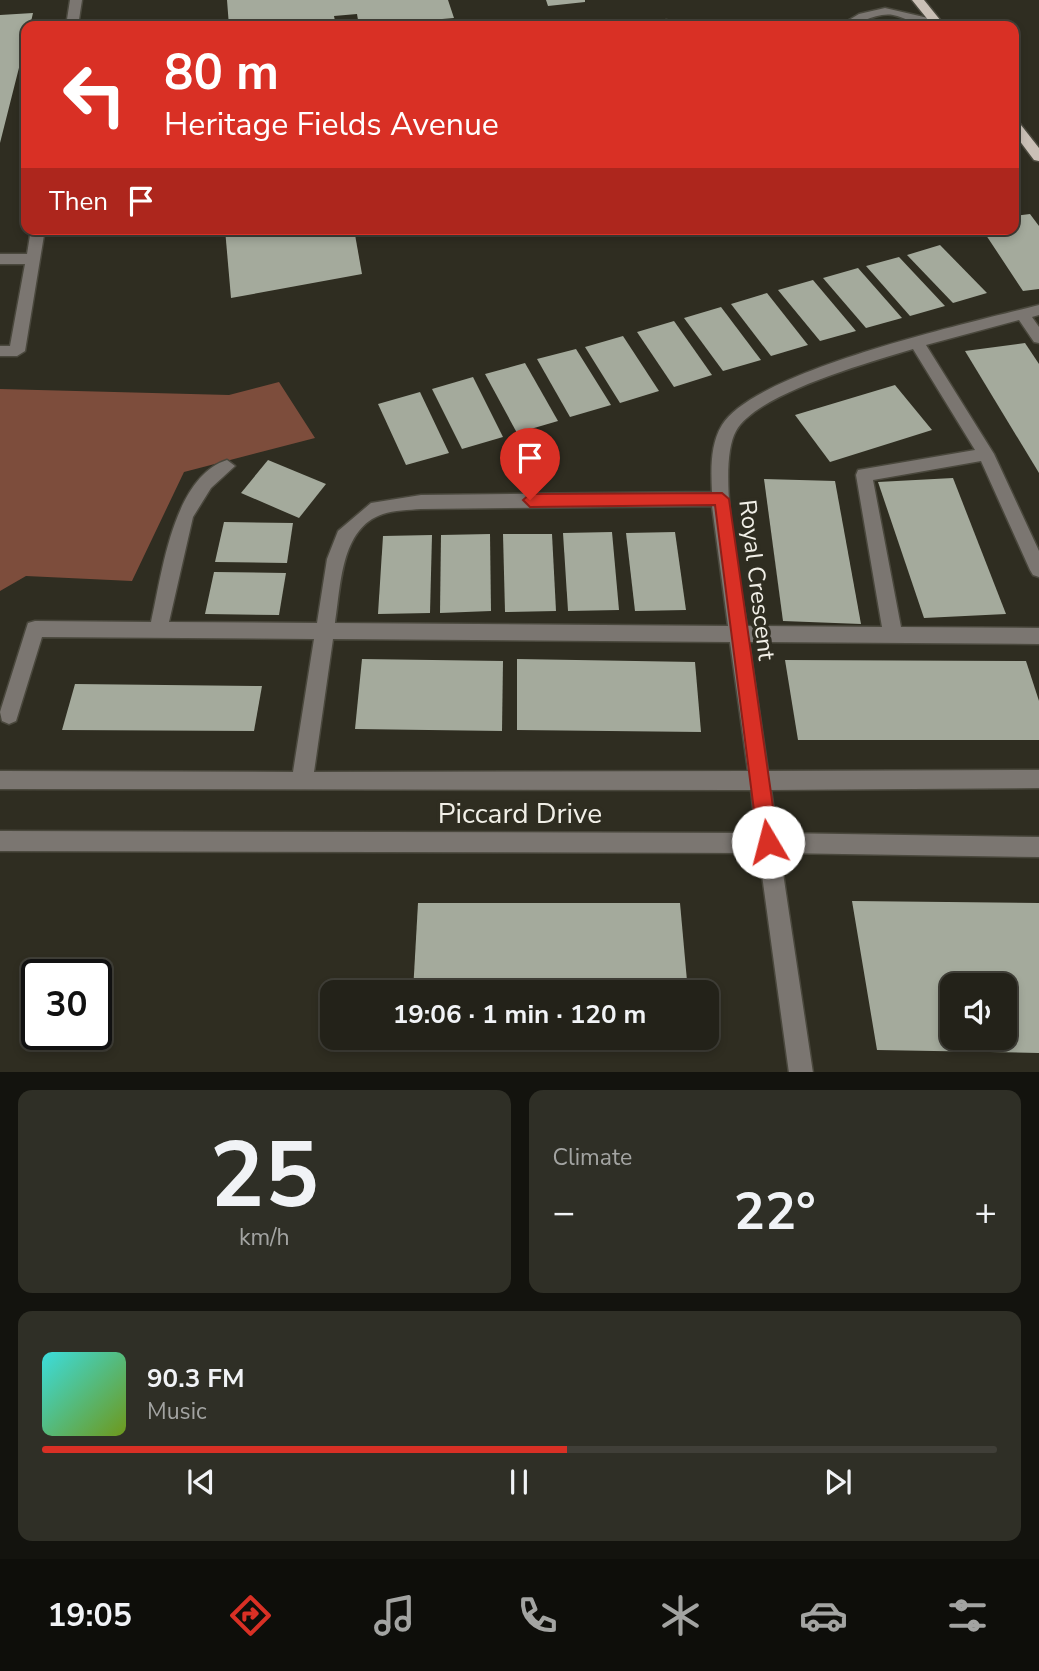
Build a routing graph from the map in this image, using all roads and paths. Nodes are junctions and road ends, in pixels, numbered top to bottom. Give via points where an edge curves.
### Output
1 (76, 0) edge
2 (918, 0) edge
3 (73, 21) edge
4 (853, 21) edge
5 (910, 21) edge
6 (935, 21) edge
7 (1019, 130) edge
8 (1038, 154) edge
9 (37, 235) edge
10 (0, 259) edge
11 (33, 259) junction
12 (1031, 312) edge
13 (1039, 338) edge
14 (917, 344) junction
15 (0, 351) edge
16 (986, 454) junction
17 (227, 466) dead end
18 (722, 499) junction
19 (1039, 570) edge
20 (158, 630) junction
21 (325, 632) junction
22 (738, 636) junction
23 (893, 636) junction
24 (1039, 636) edge
25 (9, 715) dead end
26 (1039, 779) edge
27 (0, 780) edge
28 (759, 781) junction
29 (302, 782) junction
30 (0, 841) edge
31 (768, 842) junction
32 (1039, 847) edge
33 (801, 1072) edge

1 - 3 street
2 - 6 main road
4 - 5 street via 896,11
7 - 8 main road
9 - 11 street
10 - 11 street
11 - 15 street via 17,351
12 - 13 street
12 - 14 street, Royal Crescent
14 - 16 street
14 - 18 street, Royal Crescent via 806,378 753,403 729,426 720,452
16 - 19 street
16 - 23 street via 864,475
17 - 20 street via 205,483 185,516
18 - 21 street via 421,502 377,508 347,531 336,559
18 - 22 street, Royal Crescent
20 - 21 street
20 - 25 street via 35,629
21 - 22 street
21 - 29 street
22 - 23 street
22 - 28 street, Royal Crescent
23 - 24 street
26 - 28 street, Piccard Drive
27 - 29 street, Piccard Drive
28 - 29 street, Piccard Drive
28 - 31 street, Royal Crescent
30 - 31 street, Piccard Drive
31 - 32 street, Piccard Drive
31 - 33 street, Royal Crescent

